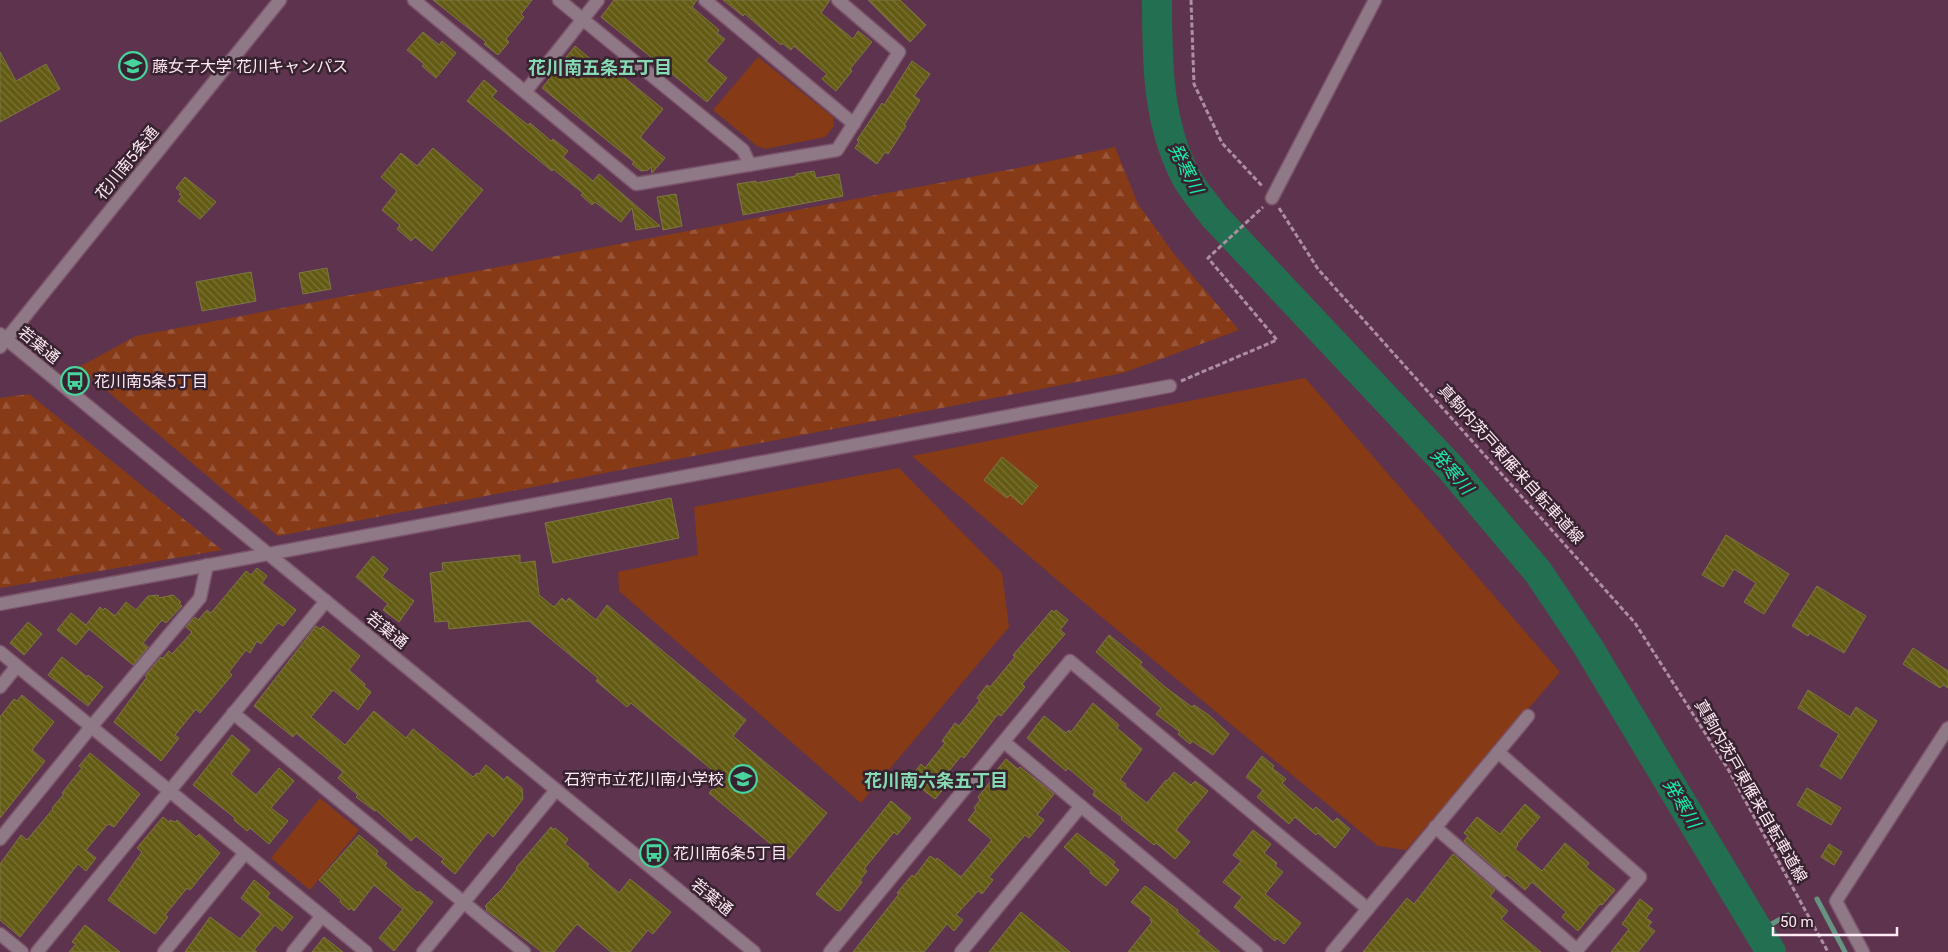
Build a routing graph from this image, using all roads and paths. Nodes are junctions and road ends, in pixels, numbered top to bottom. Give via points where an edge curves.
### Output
1 (280, 0) edge
2 (414, 0) edge
3 (559, 0) edge
4 (598, 0) edge
5 (705, 0) edge
6 (838, 0) edge
7 (1191, 0) edge
8 (1375, 0) edge
9 (582, 19) junction
10 (525, 92) junction
11 (854, 124) junction
12 (750, 165) junction
13 (1272, 198) junction
14 (1259, 210) dead end
15 (2, 340) edge
16 (1170, 386) joint
17 (268, 553) junction
18 (207, 565) junction
19 (326, 601) junction
20 (0, 604) edge
21 (0, 652) edge
22 (17, 666) junction
23 (0, 687) edge
24 (234, 713) junction
25 (1528, 716) dead end
26 (91, 727) junction
27 (1948, 728) edge
28 (1004, 742) junction
29 (1498, 752) junction
30 (169, 790) junction
31 (556, 790) junction
32 (1082, 806) junction
33 (1436, 827) junction
34 (0, 839) edge
35 (245, 853) junction
36 (464, 902) junction
37 (1368, 909) junction
38 (322, 916) junction
39 (0, 934) edge
40 (22, 952) edge
41 (37, 952) edge
42 (164, 952) edge
43 (293, 952) edge
44 (366, 952) edge
45 (423, 952) edge
46 (524, 952) edge
47 (754, 952) edge
48 (830, 952) edge
49 (961, 952) edge
50 (1256, 952) edge
51 (1332, 952) edge
52 (1828, 952) edge
53 (1863, 952) edge

1 - 15 street, 花川南5条通
2 - 10 street
3 - 9 street
4 - 9 street
5 - 11 street
6 - 11 street via 899,52
7 - 13 path, 真駒内茨戸東雁来自転車道線 via 1194,84 1222,143
8 - 13 street
9 - 10 street
9 - 12 street via 743,150
10 - 12 street via 636,184
11 - 12 street via 838,150
13 - 52 path, 真駒内茨戸東雁来自転車道線 via 1318,269 1635,623 1728,769
14 - 16 path via 1208,258 1277,340
15 - 17 street, 若葉通
16 - 17 street
17 - 18 street
17 - 19 street, 若葉通
18 - 20 street
18 - 26 street via 200,598
19 - 24 street
19 - 31 street, 若葉通
21 - 22 street
22 - 23 street
22 - 26 street
24 - 30 street
24 - 36 street
25 - 29 street
26 - 30 street
26 - 34 street
27 - 53 street via 1836,901
28 - 32 street
28 - 37 street via 1070,661
28 - 48 street
29 - 33 street
29 - 33 street via 1640,877 1577,950
30 - 35 street
30 - 41 street
31 - 36 street
31 - 47 street, 若葉通
32 - 49 street
32 - 50 street
33 - 37 street
35 - 38 street
35 - 42 street
36 - 45 street
36 - 46 street
37 - 51 street
38 - 43 street
38 - 44 street
39 - 40 street

